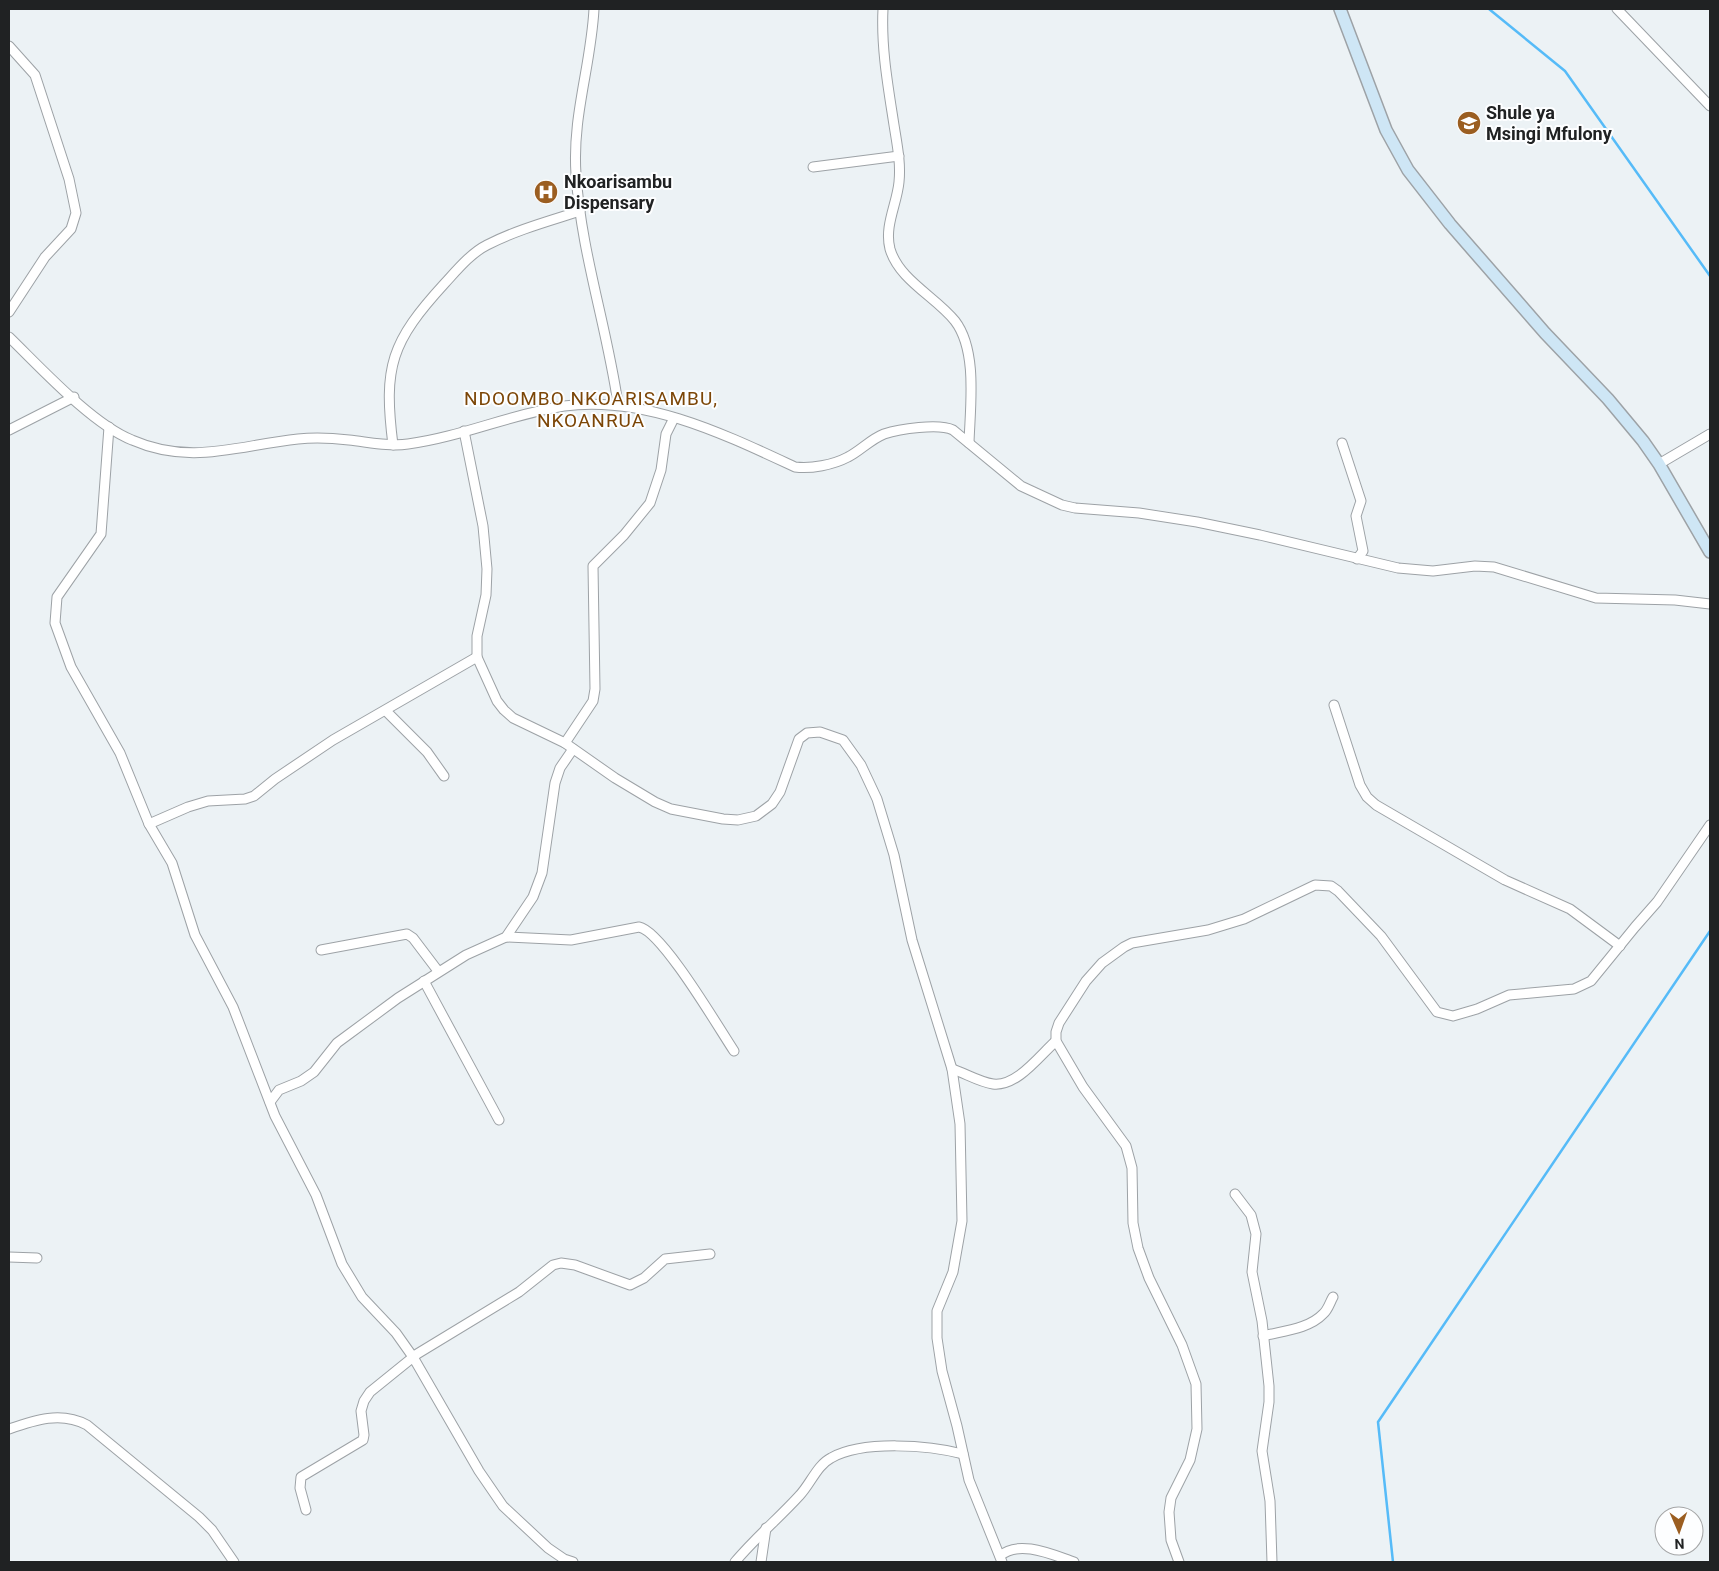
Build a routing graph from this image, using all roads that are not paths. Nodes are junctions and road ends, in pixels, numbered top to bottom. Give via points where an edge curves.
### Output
1 (594, 9) edge
2 (883, 9) edge
3 (1340, 9) edge
4 (1617, 9) edge
5 (9, 46) edge
6 (1710, 106) edge
7 (899, 156) junction
8 (814, 167) dead end
9 (580, 211) junction
10 (9, 312) edge
11 (9, 337) edge
12 (74, 397) junction
13 (618, 404) junction
14 (674, 418) junction
15 (109, 427) junction
16 (9, 430) edge
17 (464, 431) junction
18 (1710, 434) edge
19 (969, 443) junction
20 (1342, 443) dead end
21 (393, 445) junction
22 (1659, 464) junction
23 (1710, 552) edge
24 (1357, 559) junction
25 (1710, 604) edge
26 (477, 657) junction
27 (1334, 705) dead end
28 (386, 711) junction
29 (565, 743) junction
30 (573, 749) junction
31 (444, 776) dead end
32 (149, 824) junction
33 (1710, 825) edge
34 (506, 937) junction
35 (1620, 946) junction
36 (321, 950) dead end
37 (438, 971) junction
38 (424, 981) junction
39 (1056, 1041) junction
40 (734, 1051) dead end
41 (952, 1068) junction
42 (270, 1102) junction
43 (498, 1120) dead end
44 (1234, 1194) dead end
45 (710, 1254) dead end
46 (9, 1257) edge
47 (37, 1258) dead end
48 (1333, 1297) dead end
49 (1263, 1336) junction
50 (413, 1357) junction
51 (9, 1429) edge
52 (964, 1454) junction
53 (306, 1510) dead end
54 (766, 1527) junction
55 (1001, 1559) edge
56 (234, 1562) edge
57 (573, 1562) edge
58 (735, 1562) edge
59 (761, 1562) edge
60 (1074, 1562) edge
61 (1179, 1562) edge
62 (1272, 1562) edge

1 - 9 street via 586,73 576,116
2 - 7 street via 882,47
3 - 22 street via 1386,130 1408,170 1545,333 1618,410
4 - 6 street
5 - 10 street via 35,75 69,179 76,213 71,229 45,257
7 - 8 street
7 - 19 street via 900,181 890,224 890,247 903,270 954,321 964,336 969,364
9 - 13 street
9 - 21 street via 484,246 461,266 412,322 400,341 390,370 388,388
11 - 12 street
12 - 15 street
12 - 16 street
13 - 14 street
13 - 17 street via 563,407
14 - 19 street via 802,468 839,461 884,434 914,429 945,427
14 - 29 street via 666,434 661,470 650,503 593,566 595,689 593,701
15 - 21 street via 131,440 172,452 219,453 323,437
15 - 32 street via 101,534 60,590 55,623 71,667 120,754
17 - 21 street
17 - 26 street via 487,561 486,595 477,636
18 - 22 street
19 - 24 street via 1020,486 1062,505 1196,522
20 - 24 street via 1361,501 1356,516 1363,551
22 - 23 street
24 - 25 street via 1425,571 1484,566 1596,598
26 - 28 street
26 - 29 street via 504,710 513,718
27 - 35 street via 1360,786 1376,805 1505,880 1570,909
28 - 31 street via 427,752
28 - 32 street via 333,740 254,796 208,801
29 - 30 street
30 - 34 street via 560,768 555,783 542,873 533,897
30 - 41 street via 615,778 671,809 738,820 756,816 772,804 780,792 799,738 813,732 843,740 861,765 877,799 894,855 912,940
32 - 42 street via 164,846 178,878 195,935 233,1007
33 - 35 street via 1658,902
34 - 37 street
34 - 40 street via 571,940 645,928 679,968
35 - 39 street via 1598,975 1585,985 1574,989 1509,995 1461,1014 1444,1016 1437,1012 1381,936 1338,891 1331,886 1315,885 1244,919 1208,930 1124,947 1102,963 1079,991 1059,1022
36 - 37 street via 407,934
37 - 38 street
38 - 42 street via 338,1043 314,1072 279,1090
38 - 43 street
39 - 41 street via 1014,1079 1004,1083 988,1083
39 - 61 street via 1083,1087 1126,1146 1132,1168 1133,1223 1138,1248 1196,1384 1197,1429 1190,1460 1169,1512 1171,1540
41 - 52 street via 960,1124 962,1221 953,1272 937,1311 936,1338
42 - 50 street via 316,1195 342,1264 362,1297
44 - 49 street via 1254,1223 1252,1272
45 - 50 street via 665,1259 644,1278 630,1285 574,1265 553,1265 519,1292
46 - 47 street
48 - 49 street via 1318,1319 1293,1330
49 - 62 street via 1269,1402 1262,1451 1272,1527
50 - 53 street via 367,1396 361,1411 362,1440 301,1477 300,1488
50 - 57 street via 503,1506 548,1548
51 - 56 street via 54,1417 87,1425 199,1517
52 - 54 street via 894,1447 863,1449 833,1457 825,1461 801,1495
52 - 55 street via 971,1489
54 - 58 street
54 - 59 street
55 - 60 street via 1005,1552 1016,1549 1051,1554

